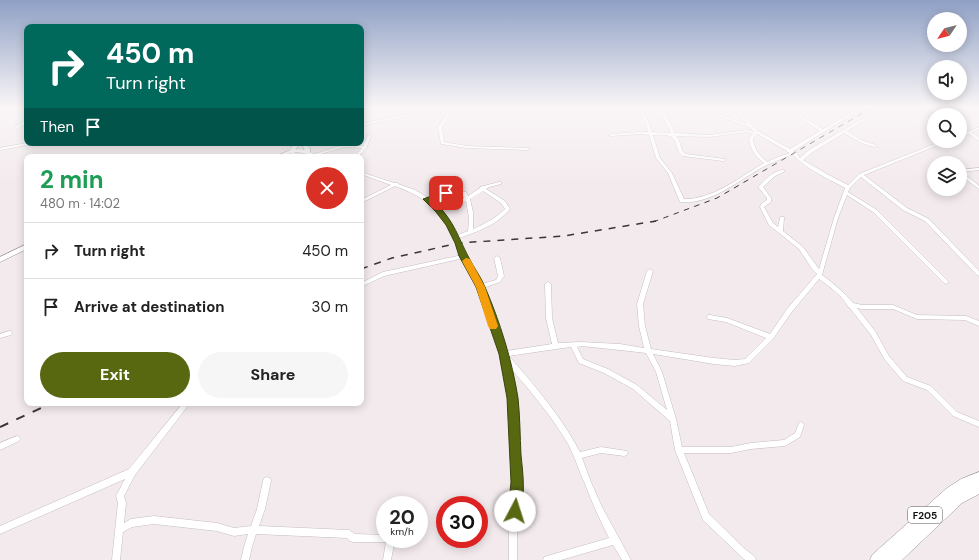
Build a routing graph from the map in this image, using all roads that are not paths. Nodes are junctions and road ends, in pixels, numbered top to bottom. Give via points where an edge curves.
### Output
1 (441, 133) edge
2 (736, 133) edge
3 (755, 133) edge
4 (758, 133) edge
5 (821, 133) edge
6 (841, 133) edge
7 (847, 133) edge
8 (970, 133) edge
9 (651, 134) junction
10 (611, 135) dead end
11 (673, 135) junction
12 (369, 136) dead end
13 (979, 140) edge
14 (24, 145) edge
15 (295, 146) edge
16 (305, 146) edge
17 (342, 146) edge
18 (352, 146) edge
19 (875, 146) dead end
20 (365, 148) junction
21 (928, 148) edge
22 (0, 149) edge
23 (528, 149) dead end
24 (292, 151) junction
25 (791, 152) junction
26 (308, 153) junction
27 (284, 154) edge
28 (293, 154) edge
29 (311, 154) edge
30 (322, 154) edge
31 (359, 154) edge
32 (723, 160) dead end
33 (800, 160) junction
34 (767, 164) junction
35 (979, 169) edge
36 (782, 171) dead end
37 (967, 171) edge
38 (364, 174) edge
39 (861, 175) junction
40 (967, 178) edge
41 (498, 183) dead end
42 (396, 184) junction
43 (482, 188) junction
44 (979, 188) edge
45 (847, 190) junction
46 (468, 198) junction
47 (426, 199) junction
48 (364, 200) edge
49 (439, 210) junction
50 (782, 218) dead end
51 (780, 231) junction
52 (470, 233) junction
53 (456, 237) junction
54 (24, 248) edge
55 (464, 256) junction
56 (497, 258) dead end
57 (0, 260) edge
58 (650, 271) dead end
59 (979, 274) edge
60 (820, 275) junction
61 (946, 282) dead end
62 (364, 284) edge
63 (548, 284) dead end
64 (480, 287) junction
65 (850, 305) junction
66 (710, 317) dead end
67 (979, 324) edge
68 (9, 333) dead end
69 (0, 336) edge
70 (771, 337) junction
71 (573, 344) junction
72 (556, 346) junction
73 (648, 350) junction
74 (504, 354) junction
75 (185, 406) edge
76 (673, 419) junction
77 (979, 424) edge
78 (801, 425) dead end
79 (17, 439) dead end
80 (0, 447) edge
81 (679, 450) junction
82 (624, 453) dead end
83 (578, 456) junction
84 (132, 472) junction
85 (979, 478) edge
86 (267, 481) dead end
87 (979, 487) edge
88 (120, 529) junction
89 (0, 530) edge
90 (252, 530) junction
91 (376, 539) edge
92 (614, 540) junction
93 (389, 548) edge
94 (515, 559) edge
95 (116, 560) edge
96 (245, 560) edge
97 (387, 560) edge
98 (547, 560) edge
99 (627, 560) edge
100 (752, 560) edge
101 (877, 560) edge
102 (892, 560) edge

1 - 23 street via 442,143 467,147
2 - 11 street via 709,136
3 - 34 street via 751,138 752,149 754,154
4 - 25 street
5 - 25 street
6 - 33 street
7 - 19 street
8 - 13 street
9 - 10 street
9 - 11 street
9 - 34 street via 658,158 670,173 682,201 696,200 714,193
11 - 32 street via 681,153
12 - 20 street
14 - 22 street
15 - 24 street
16 - 26 street
17 - 30 street
18 - 20 street
20 - 31 street
21 - 39 street
24 - 26 street
24 - 27 street
24 - 28 street
25 - 33 street
25 - 34 street
26 - 29 street
33 - 45 street
35 - 37 street
36 - 51 street via 773,175 760,187 769,198 762,207 772,224
38 - 42 street
39 - 45 street
39 - 59 street via 905,209 927,220
40 - 44 street
41 - 43 street
42 - 47 street
42 - 48 street
43 - 46 street
43 - 52 street via 508,208 503,215
45 - 60 street via 836,218
45 - 61 street via 875,211
46 - 47 street via 464,193 456,192
46 - 49 street
46 - 52 street via 473,220
47 - 49 street
49 - 53 street
50 - 51 street
51 - 60 street via 801,248
52 - 53 street
53 - 55 street
54 - 57 street
55 - 62 street via 383,274
55 - 64 street
56 - 64 street via 501,276 498,281
58 - 73 street via 640,304
60 - 65 street
60 - 70 street
63 - 72 street via 549,318
64 - 74 street
65 - 67 street via 893,307 918,317 966,318
65 - 77 street via 905,379 929,388 956,414
66 - 70 street via 727,320
68 - 69 street
70 - 73 street via 748,361 735,362
71 - 72 street
71 - 73 street
71 - 76 street via 581,361 635,387
72 - 74 street
73 - 76 street via 659,372
74 - 83 street via 532,387 570,440
74 - 94 street via 512,398 517,482 513,525
75 - 84 street
76 - 81 street
78 - 81 street via 798,435 785,443 731,450
79 - 80 street
81 - 100 street via 706,517
82 - 83 street via 601,450
83 - 92 street
84 - 88 street via 120,496
84 - 89 street
85 - 101 main road, F205 via 964,483 952,492
86 - 90 street via 261,508
87 - 102 main road, F205 via 958,499
88 - 90 street via 131,523 154,520 217,527 234,532
88 - 95 street
90 - 91 street via 349,534 354,538
90 - 96 street
92 - 98 street
92 - 99 street
93 - 97 street

